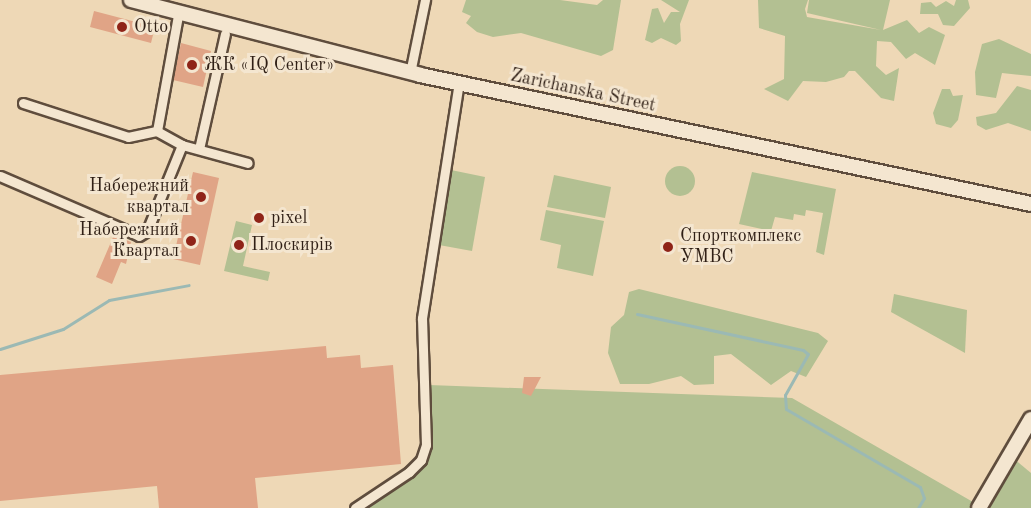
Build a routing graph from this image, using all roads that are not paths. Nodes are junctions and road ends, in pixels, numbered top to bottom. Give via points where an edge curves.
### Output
1 (131, 0) edge
2 (425, 0) edge
3 (178, 15) junction
4 (225, 34) dead end
5 (410, 73) junction
6 (459, 83) junction
7 (23, 103) dead end
8 (157, 131) junction
9 (182, 144) junction
10 (199, 149) junction
11 (248, 163) dead end
12 (0, 176) edge
13 (1031, 204) edge
14 (1031, 419) edge
15 (355, 508) edge
16 (979, 508) edge

1 - 3 street, Zarichanska Street
2 - 5 street
3 - 5 street, Zarichanska Street
3 - 8 street
4 - 10 street
5 - 6 street, Zarichanska Street
6 - 13 street, Zarichanska Street
6 - 15 street via 422,318 426,445 421,459 409,472
7 - 8 street via 128,136
8 - 9 street
9 - 10 street
9 - 12 street via 152,225 139,236
10 - 11 street
14 - 16 street

